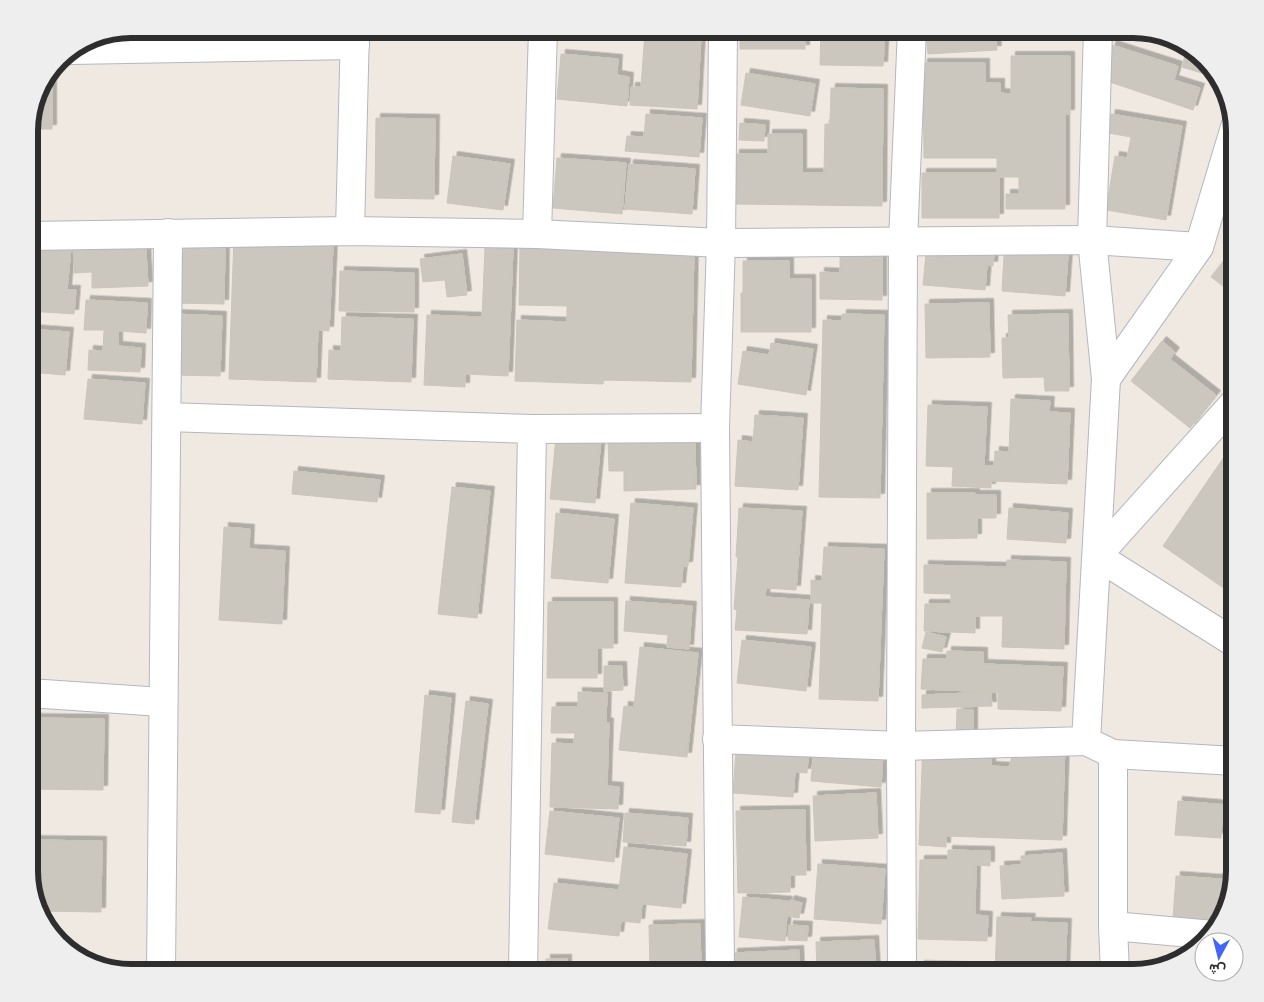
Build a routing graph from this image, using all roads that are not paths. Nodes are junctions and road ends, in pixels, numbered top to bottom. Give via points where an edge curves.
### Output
1 (333, 38) edge
2 (355, 38) edge
3 (543, 38) edge
4 (722, 38) edge
5 (912, 38) edge
6 (1098, 38) edge
7 (86, 49) edge
8 (1226, 157) edge
9 (350, 231) junction
10 (168, 234) junction
11 (537, 234) junction
12 (38, 236) edge
13 (1092, 240) junction
14 (903, 242) junction
15 (721, 243) junction
16 (1199, 247) junction
17 (1106, 379) junction
18 (1226, 412) edge
19 (167, 418) junction
20 (715, 428) junction
21 (532, 429) junction
22 (1097, 556) junction
23 (1226, 637) edge
24 (38, 694) edge
25 (162, 702) junction
26 (717, 739) junction
27 (1086, 741) junction
28 (901, 746) junction
29 (1113, 754) junction
30 (1226, 760) edge
31 (1113, 926) junction
32 (1194, 933) edge
33 (161, 964) edge
34 (523, 964) edge
35 (720, 964) edge
36 (902, 964) edge
37 (1115, 964) edge

1 - 7 street
2 - 9 street
3 - 11 street
4 - 15 street
5 - 14 street
6 - 13 street
8 - 16 street
9 - 10 street
9 - 11 street
10 - 12 street
10 - 19 street
11 - 15 street
13 - 14 street
13 - 16 street
13 - 17 street
14 - 15 street
14 - 28 street
15 - 20 street
16 - 17 street
17 - 22 street
18 - 22 street
19 - 21 street
19 - 25 street
20 - 21 street
20 - 26 street
21 - 34 street
22 - 23 street
22 - 27 street
24 - 25 street
25 - 33 street
26 - 28 street
26 - 35 street
27 - 28 street
27 - 29 street
28 - 36 street
29 - 30 street
29 - 31 street
31 - 32 street
31 - 37 street

